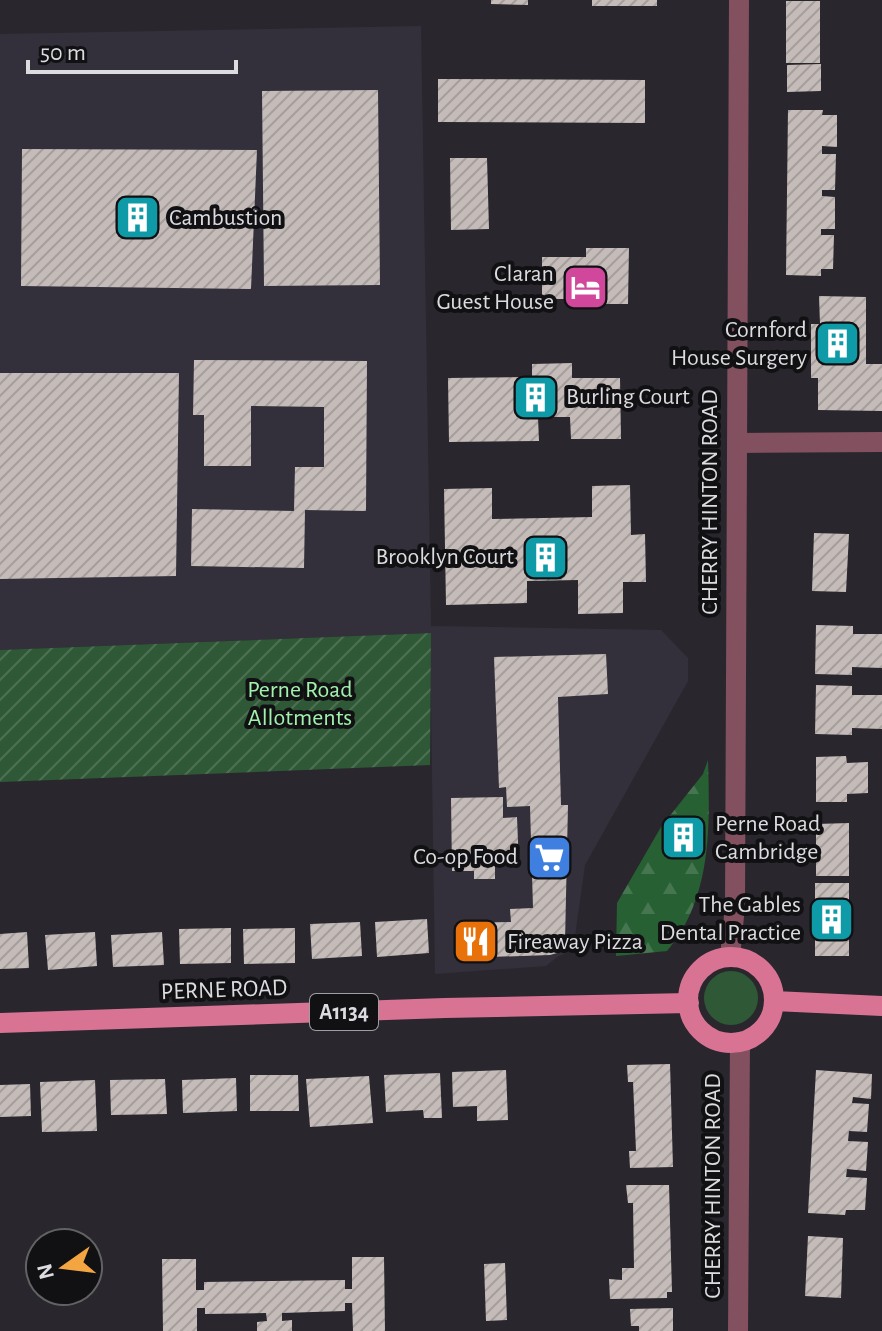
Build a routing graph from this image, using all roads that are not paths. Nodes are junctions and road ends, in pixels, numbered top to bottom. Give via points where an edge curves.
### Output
1 (739, 0) edge
2 (882, 442) edge
3 (737, 443) junction
4 (730, 957) junction
5 (774, 1001) junction
6 (689, 1003) junction
7 (882, 1006) edge
8 (0, 1023) edge
9 (740, 1042) junction
10 (738, 1331) edge

1 - 3 street, CHERRY HINTON ROAD
2 - 3 street
3 - 4 street, CHERRY HINTON ROAD via 735,906
4 - 5 main road via 756,965 766,975
4 - 6 main road via 717,959 696,975
5 - 7 main road
5 - 9 main road via 764,1027
6 - 8 main road, PERNE ROAD / A1134
6 - 9 main road via 691,1015 710,1038
9 - 10 street, CHERRY HINTON ROAD

